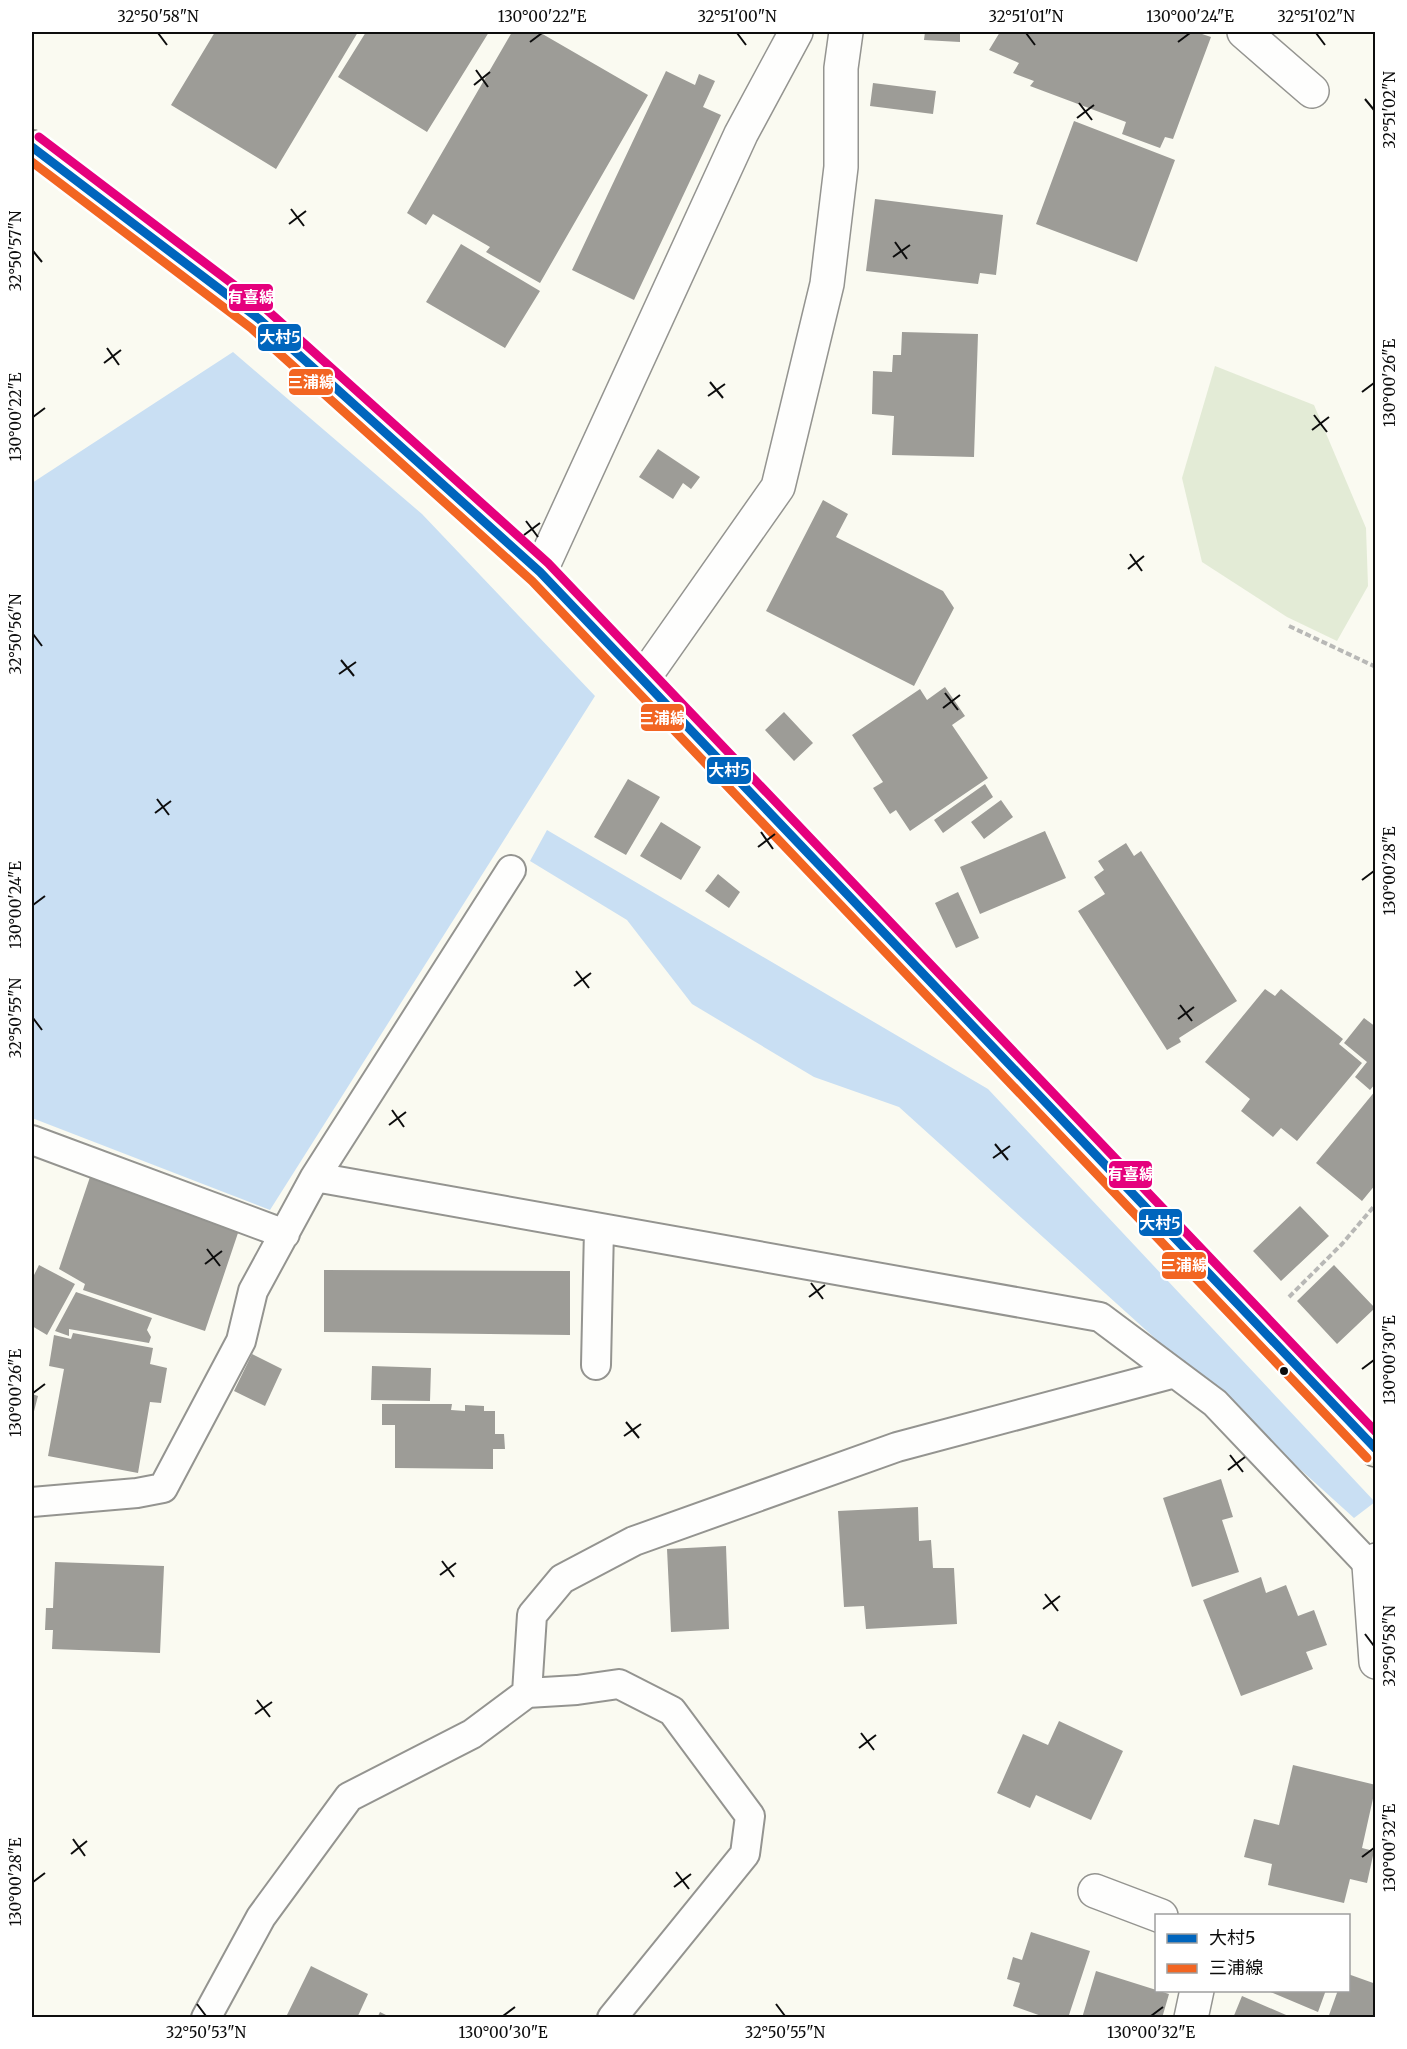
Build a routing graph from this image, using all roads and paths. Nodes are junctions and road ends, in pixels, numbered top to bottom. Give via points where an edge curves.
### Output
1 (796, 32) edge
2 (846, 32) edge
3 (1244, 32) edge
4 (1312, 91) dead end
5 (32, 147) edge
6 (540, 572) junction
7 (1289, 626) dead end
8 (1376, 667) edge
9 (643, 679) junction
10 (510, 870) dead end
11 (32, 1140) edge
12 (315, 1177) junction
13 (1376, 1204) edge
14 (599, 1229) junction
15 (285, 1234) junction
16 (1258, 1328) junction
17 (596, 1365) dead end
18 (1175, 1373) junction
19 (1376, 1450) edge
20 (32, 1502) edge
21 (1372, 1563) edge
22 (1376, 1662) edge
23 (527, 1694) junction
24 (1095, 1891) dead end
25 (1156, 1914) edge
26 (1197, 1992) edge
27 (206, 2018) edge
28 (612, 2018) edge
29 (1191, 2018) edge

1 - 6 street via 741,134
2 - 9 street via 841,68 841,166 827,284 778,487
3 - 4 street
5 - 6 main road via 259,319
6 - 9 main road
7 - 8 path
9 - 16 main road
10 - 12 lane
11 - 15 lane
12 - 14 lane
12 - 15 lane
13 - 16 path
14 - 17 lane
14 - 18 lane via 1100,1317
15 - 20 lane via 253,1291 241,1341 163,1488
16 - 19 main road
18 - 21 lane via 1215,1403
18 - 23 lane via 897,1447 634,1541 562,1579 532,1615
21 - 22 street
23 - 27 lane via 471,1734 349,1797 261,1917
23 - 28 lane via 619,1684 672,1711 750,1816 745,1854
24 - 25 street
26 - 29 street

